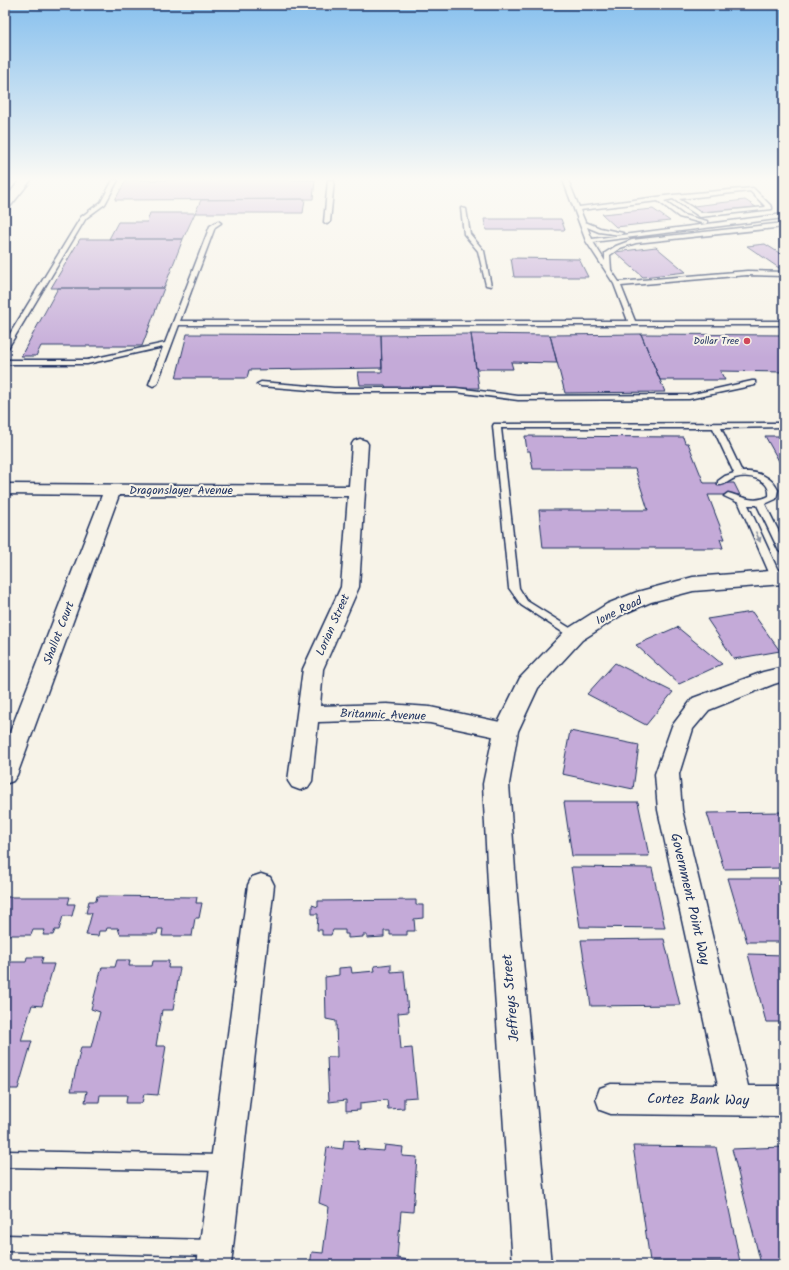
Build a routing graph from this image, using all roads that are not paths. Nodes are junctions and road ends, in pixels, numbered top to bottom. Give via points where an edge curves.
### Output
1 (71, 239) edge
2 (208, 239) edge
3 (472, 239) edge
4 (589, 239) edge
5 (615, 239) edge
6 (658, 239) edge
7 (634, 242) junction
8 (591, 243) junction
9 (608, 271) junction
10 (784, 274) edge
11 (618, 284) junction
12 (489, 285) dead end
13 (176, 323) junction
14 (632, 323) junction
15 (784, 323) edge
16 (168, 344) junction
17 (5, 348) edge
18 (5, 362) edge
19 (752, 383) dead end
20 (153, 384) dead end
21 (260, 384) dead end
22 (716, 425) junction
23 (784, 425) edge
24 (360, 444) dead end
25 (738, 474) junction
26 (721, 483) dead end
27 (5, 489) edge
28 (112, 490) junction
29 (357, 491) junction
30 (728, 496) dead end
31 (742, 501) junction
32 (760, 503) junction
33 (784, 551) edge
34 (780, 577) edge
35 (574, 635) junction
36 (784, 674) edge
37 (307, 714) junction
38 (506, 731) junction
39 (5, 775) edge
40 (300, 781) dead end
41 (261, 885) dead end
42 (611, 1099) dead end
43 (738, 1101) junction
44 (784, 1101) edge
45 (5, 1159) edge
46 (227, 1163) junction
47 (5, 1243) edge
48 (215, 1257) edge
49 (532, 1265) edge

1 - 17 lane
2 - 13 lane
3 - 12 lane via 481,250
4 - 8 lane
5 - 8 lane
6 - 7 lane
7 - 8 lane
7 - 9 lane via 618,247 608,254
8 - 9 lane
9 - 11 lane
10 - 11 lane via 747,273
11 - 14 lane
13 - 14 lane
13 - 16 lane
14 - 15 lane
16 - 18 lane via 88,362
16 - 20 lane
19 - 21 lane via 689,397 518,398 456,390 334,390
22 - 23 lane
22 - 25 lane
22 - 35 lane via 497,426 514,588 524,603
24 - 29 street, Lorian Street
25 - 26 lane via 726,477
25 - 32 lane via 756,475 774,488 773,497
27 - 28 street, Dragonslayer Avenue
28 - 29 street, Dragonslayer Avenue
28 - 39 street, Shallot Court
29 - 37 street, Lorian Street via 350,586 313,669
30 - 31 lane
31 - 32 lane
31 -> 34 lane
32 - 33 lane
34 - 35 street, Ione Road via 693,584 644,597 616,609
35 - 38 street, Ione Road via 528,684
36 - 43 street, Government Point Way via 701,704 683,726 667,774 670,810
37 - 38 street, Britannic Avenue via 387,712 430,715
37 - 40 street, Lorian Street
38 - 49 street, Jeffreys Street via 496,784
41 - 46 street
42 - 43 street, Cortez Bank Way
43 - 44 street, Cortez Bank Way
45 - 46 lane
46 - 48 street
47 - 48 lane

